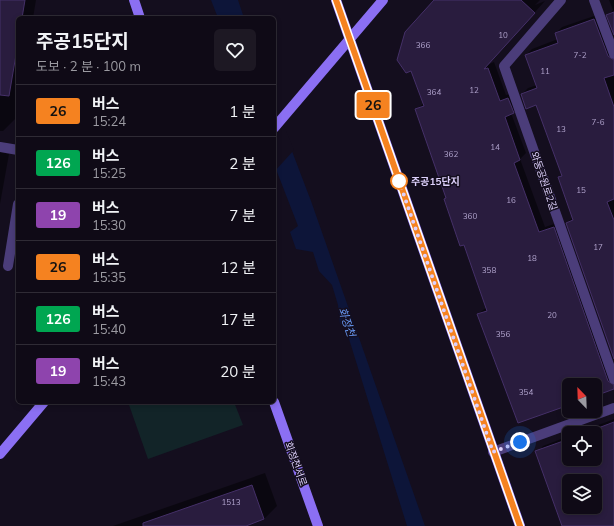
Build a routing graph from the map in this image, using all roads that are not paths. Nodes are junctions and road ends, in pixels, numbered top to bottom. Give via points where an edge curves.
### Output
1 (134, 0) edge
2 (336, 0) edge
3 (383, 0) edge
4 (561, 0) edge
5 (594, 0) edge
6 (139, 16) edge
7 (350, 38) junction
8 (614, 54) edge
9 (276, 126) edge
10 (0, 147) edge
11 (16, 150) edge
12 (16, 216) edge
13 (8, 266) dead end
14 (614, 379) edge
15 (42, 404) edge
16 (275, 404) edge
17 (614, 408) edge
18 (493, 452) junction
19 (0, 454) edge
20 (318, 526) edge
21 (520, 526) edge

1 - 6 street
2 - 7 street
3 - 7 street
4 - 14 street, 와동공원로2길 via 504,66
5 - 8 street
7 - 9 street
7 - 18 street
10 - 11 street
12 - 13 street
15 - 19 street
16 - 20 street, 화정천서로
17 - 18 street
18 - 21 street

